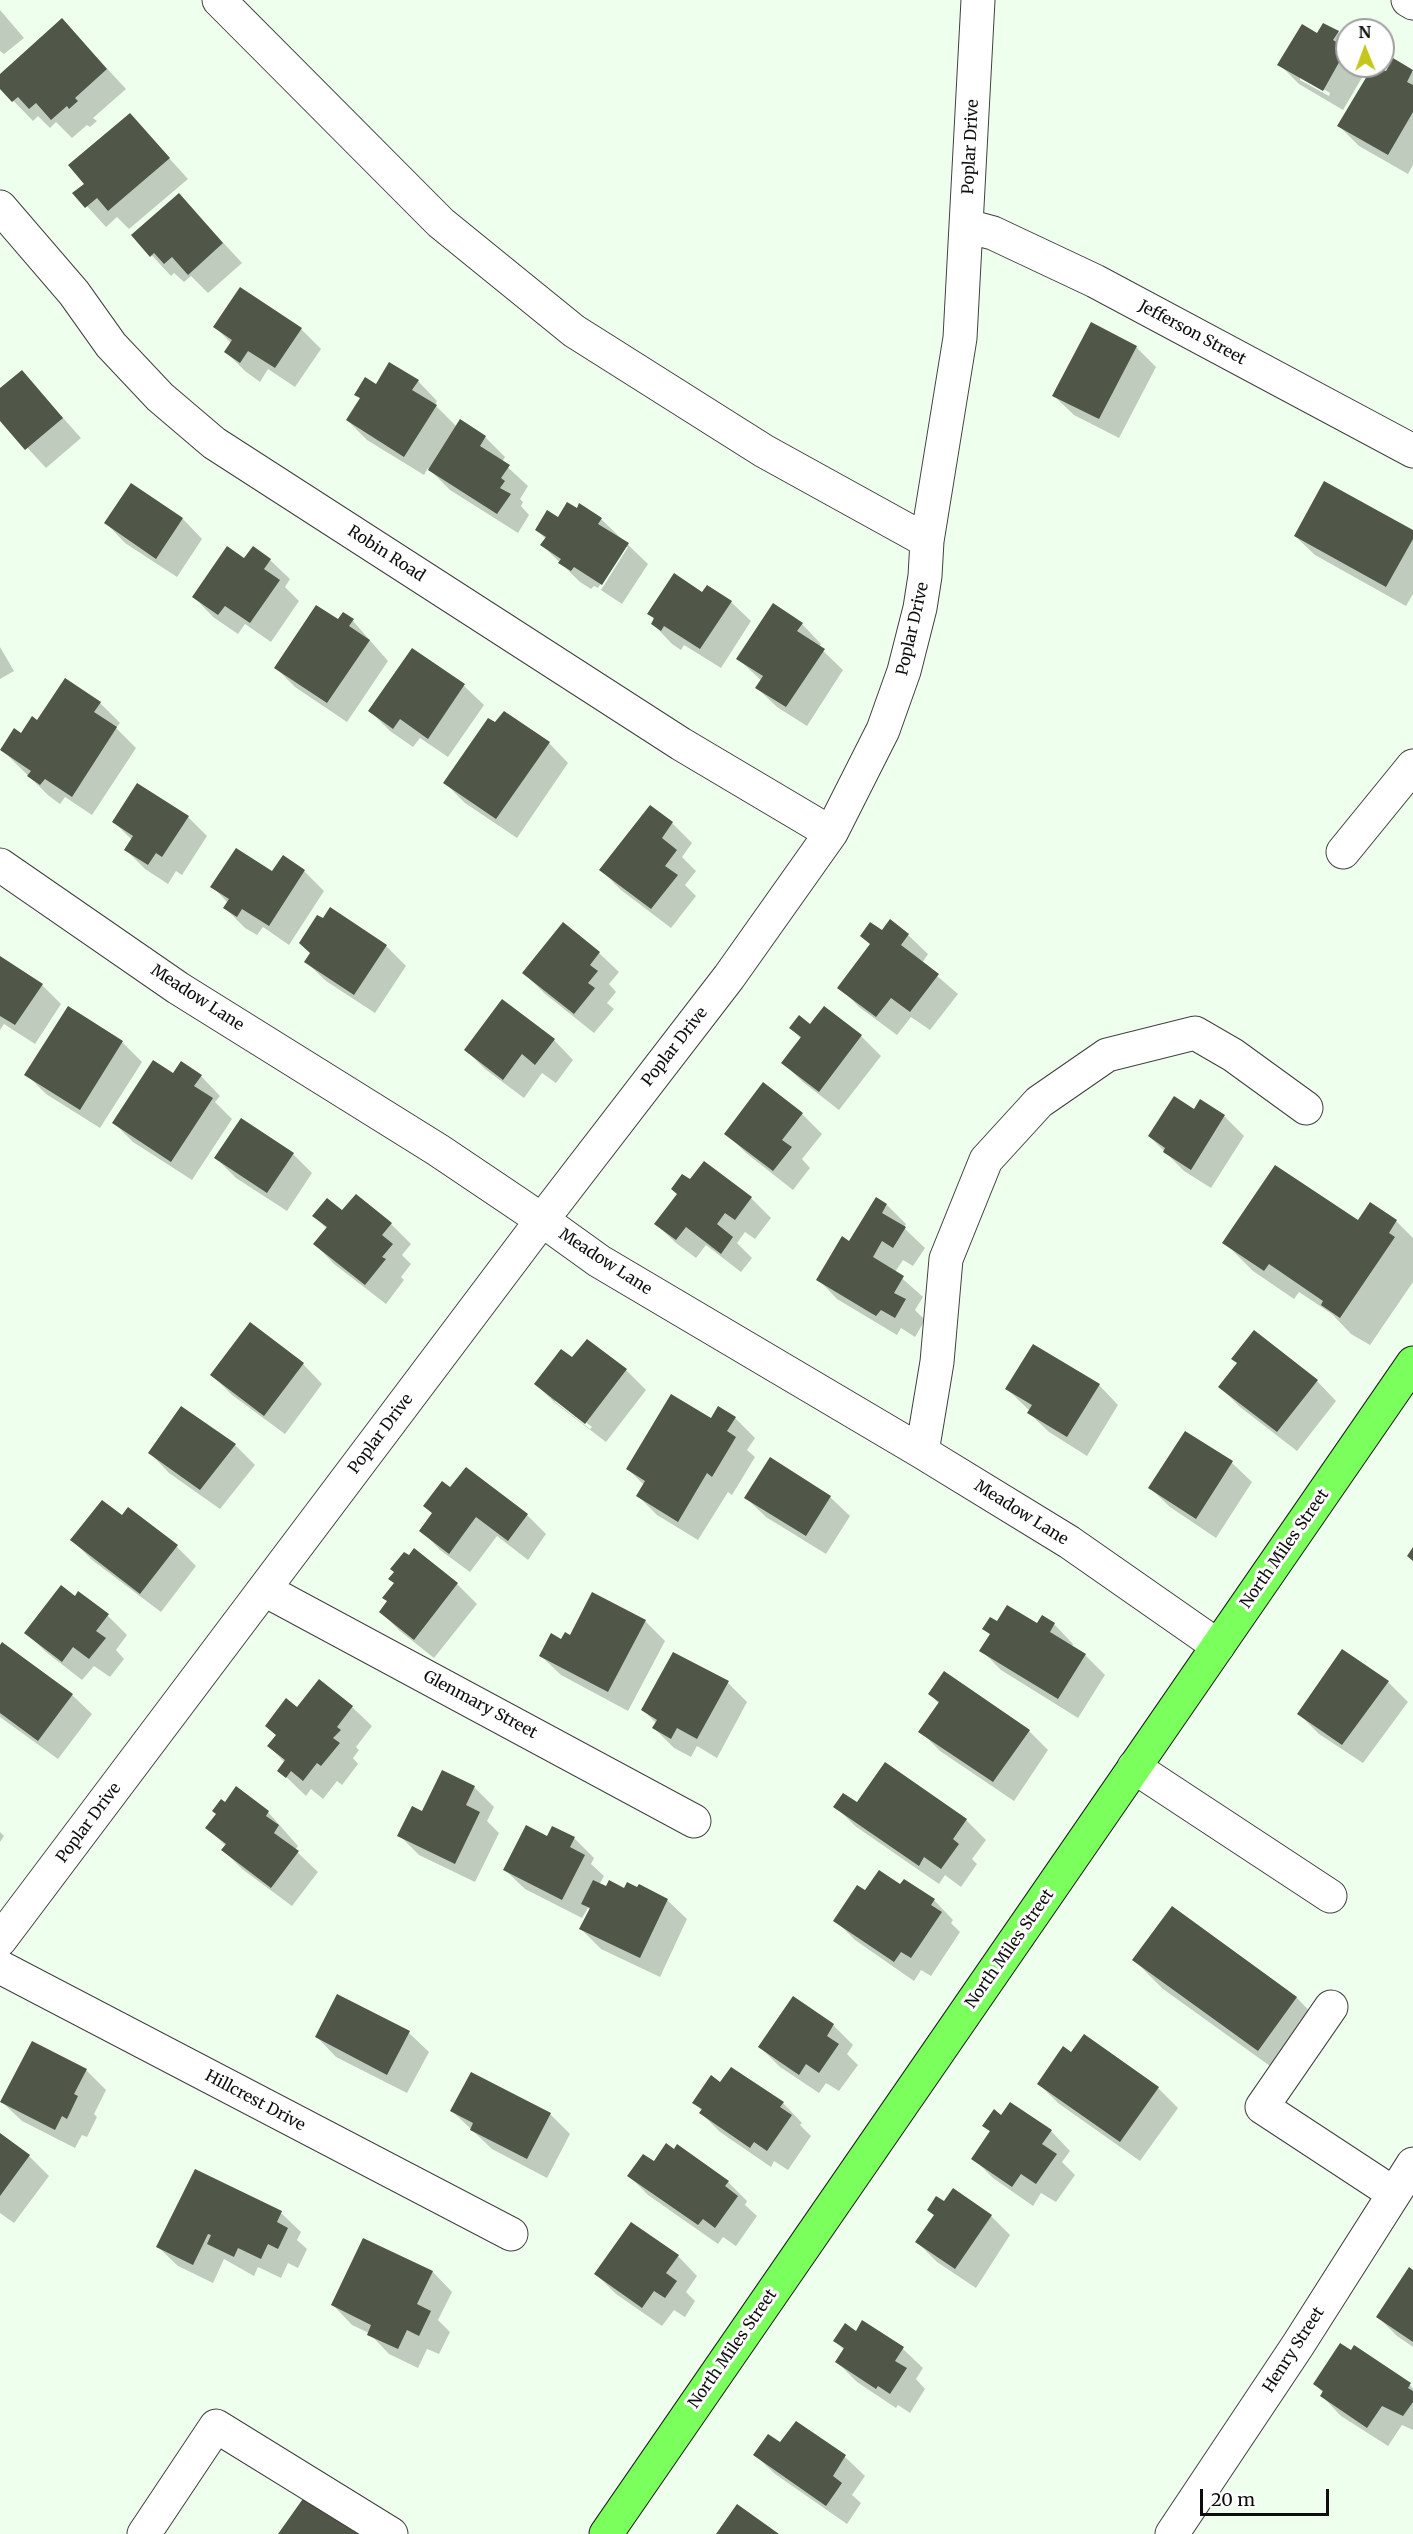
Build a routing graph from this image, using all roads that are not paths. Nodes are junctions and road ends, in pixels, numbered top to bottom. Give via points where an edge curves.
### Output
1 (219, 0) edge
2 (978, 0) edge
3 (1408, 0) edge
4 (1413, 3) edge
5 (0, 207) edge
6 (967, 226) junction
7 (1413, 451) edge
8 (927, 541) junction
9 (1413, 766) edge
10 (831, 833) junction
11 (1343, 852) dead end
12 (0, 865) edge
13 (1306, 1108) dead end
14 (542, 1220) junction
15 (1413, 1363) edge
16 (922, 1452) junction
17 (265, 1590) junction
18 (1218, 1646) junction
19 (1134, 1767) junction
20 (694, 1821) dead end
21 (1330, 1896) dead end
22 (0, 1940) edge
23 (0, 1967) edge
24 (1331, 2007) dead end
25 (1413, 2163) edge
26 (1393, 2193) junction
27 (511, 2234) dead end
28 (144, 2534) edge
29 (391, 2534) edge
30 (606, 2534) edge
31 (1172, 2534) edge

1 - 8 street via 441,223 574,331 764,451
2 - 6 street, Poplar Drive
3 - 4 street
5 - 10 street, Robin Road via 74,292 111,345 160,397 214,443 681,744
6 - 7 street, Jefferson Street via 993,233 1095,281
6 - 8 street, Poplar Drive via 960,338
8 - 10 street, Poplar Drive via 923,587 904,671 883,730
9 - 11 street
10 - 14 street, Poplar Drive via 729,977
12 - 14 street, Meadow Lane via 178,988 438,1150
13 - 16 street via 1233,1055 1195,1033 1107,1055 1039,1102 986,1160 946,1259 937,1362
14 - 16 street, Meadow Lane via 599,1261
14 - 17 street, Poplar Drive
15 - 18 main road, North Miles Street
16 - 18 street, Meadow Lane via 1069,1542
17 - 20 street, Glenmary Street
17 - 22 street, Poplar Drive
18 - 19 main road, North Miles Street
19 - 21 street
19 - 30 main road, North Miles Street
23 - 27 street, Hillcrest Drive
24 - 26 street via 1262,2107
25 - 26 street, Henry Street
26 - 31 street, Henry Street
28 - 29 street via 216,2426

